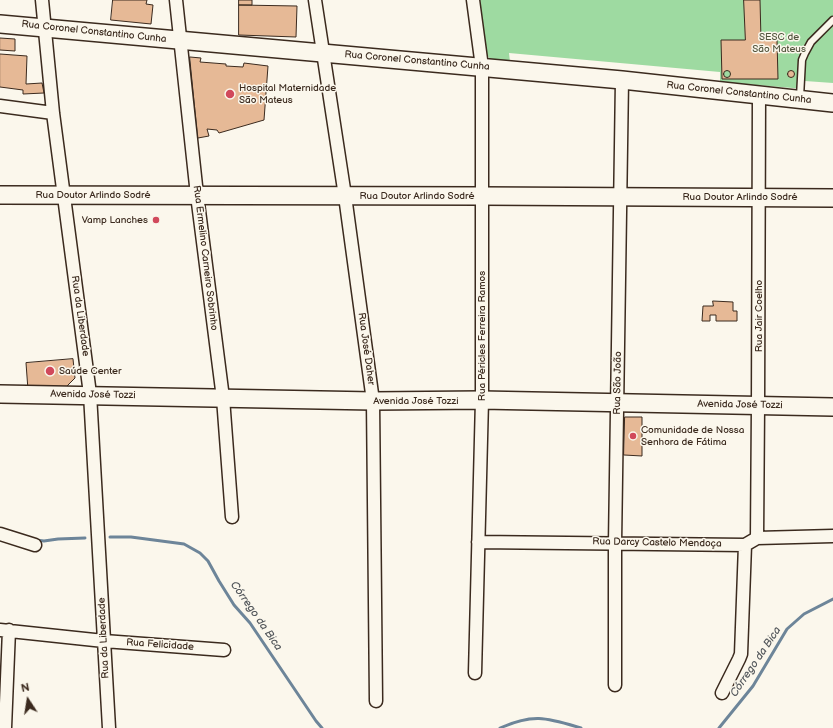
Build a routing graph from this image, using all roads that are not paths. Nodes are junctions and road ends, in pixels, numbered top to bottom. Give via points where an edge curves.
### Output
1 (42, 0) edge
2 (176, 0) edge
3 (315, 0) edge
4 (473, 0) edge
5 (833, 20) edge
6 (0, 24) edge
7 (45, 27) junction
8 (181, 41) junction
9 (322, 53) junction
10 (482, 68) junction
11 (622, 80) junction
12 (759, 95) junction
13 (800, 99) junction
14 (833, 103) edge
15 (0, 106) edge
16 (53, 113) junction
17 (0, 195) edge
18 (197, 195) junction
19 (63, 196) junction
20 (345, 196) junction
21 (482, 196) junction
22 (621, 196) junction
23 (759, 198) junction
24 (833, 198) edge
25 (0, 394) edge
26 (90, 394) junction
27 (223, 398) junction
28 (482, 400) junction
29 (373, 401) junction
30 (618, 403) junction
31 (758, 406) junction
32 (833, 406) edge
33 (232, 517) dead end
34 (0, 534) edge
35 (833, 536) edge
36 (757, 538) junction
37 (478, 542) junction
38 (615, 543) junction
39 (35, 545) dead end
40 (745, 545) junction
41 (4, 630) edge
42 (104, 641) junction
43 (224, 650) dead end
44 (475, 673) dead end
45 (615, 685) dead end
46 (722, 693) dead end
47 (376, 701) dead end
48 (3, 727) edge
49 (109, 728) edge

1 - 7 street, Rua da Liberdade
2 - 8 street, Rua Ermelino Carneiro Sobrinho
3 - 9 street, Rua José Daher
4 - 10 street, Rua Péricles Ferreira Ramos
5 - 13 lane via 811,42 804,53
6 - 7 street, Rua Coronel Constantino Cunha
7 - 8 street, Rua Coronel Constantino Cunha
7 - 16 street, Rua da Liberdade
8 - 9 street, Rua Coronel Constantino Cunha
8 - 18 street, Rua Ermelino Carneiro Sobrinho
9 - 10 street, Rua Coronel Constantino Cunha
9 - 20 street, Rua José Daher
10 - 11 street, Rua Coronel Constantino Cunha
10 - 21 street, Rua Péricles Ferreira Ramos
11 - 12 street, Rua Coronel Constantino Cunha
11 - 22 street, Rua São João
12 - 13 street, Rua Coronel Constantino Cunha
12 - 23 street, Rua Jair Coelho
13 - 14 street, Rua Coronel Constantino Cunha
15 - 16 street
16 - 19 street, Rua da Liberdade
17 - 19 street, Rua Doutor Arlindo Sodré
18 - 19 street, Rua Doutor Arlindo Sodré
18 - 20 street, Rua Doutor Arlindo Sodré
18 - 27 street, Rua Ermelino Carneiro Sobrinho
19 - 26 street, Rua da Liberdade
20 - 21 street, Rua Doutor Arlindo Sodré
20 - 29 street, Rua José Daher
21 - 22 street, Rua Doutor Arlindo Sodré
21 - 28 street, Rua Péricles Ferreira Ramos
22 - 23 street, Rua Doutor Arlindo Sodré
22 - 30 street, Rua São João
23 - 24 street, Rua Doutor Arlindo Sodré
23 - 31 street, Rua Jair Coelho
25 - 26 street, Avenida José Tozzi
26 - 27 street, Avenida José Tozzi
26 - 42 street, Rua da Liberdade
27 - 29 street, Avenida José Tozzi
27 - 33 street, Rua Ermelino Carneiro Sobrinho
28 - 29 street, Avenida José Tozzi
28 - 30 street, Avenida José Tozzi
28 - 37 street, Rua Péricles Ferreira Ramos
29 - 47 street, Rua José Daher
30 - 31 street, Avenida José Tozzi
30 - 38 street, Rua São João
31 - 32 street, Avenida José Tozzi
31 - 36 street, Rua Jair Coelho
34 - 39 street
35 - 36 street
36 - 40 street
37 - 38 street, Rua Darcy Castelo Mendoça
37 - 44 street, Rua Péricles Ferreira Ramos
38 - 40 street, Rua Darcy Castelo Mendoça
38 - 45 street, Rua São João
40 - 46 street via 741,654
41 - 42 street, Rua Felicidade
41 - 48 street
42 - 43 street, Rua Felicidade
42 - 49 street, Rua da Liberdade

